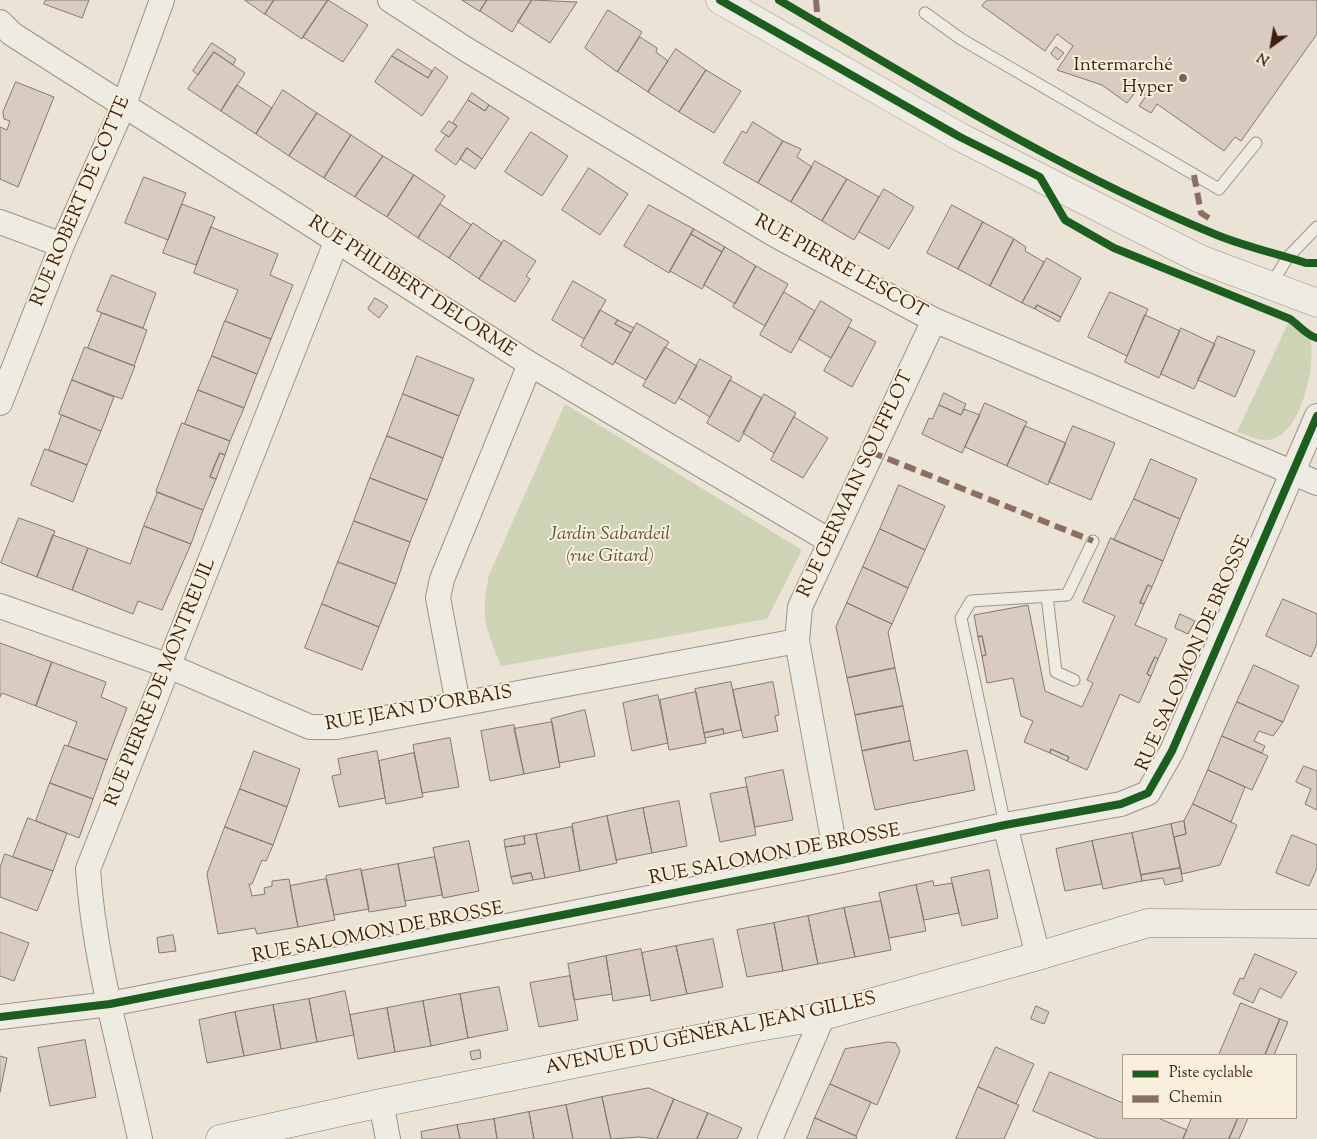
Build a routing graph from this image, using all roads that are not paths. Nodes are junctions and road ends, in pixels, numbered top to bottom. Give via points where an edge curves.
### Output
1 (162, 0) edge
2 (390, 0) edge
3 (720, 0) edge
4 (925, 13) dead end
5 (0, 22) edge
6 (123, 107) junction
7 (1256, 143) dead end
8 (0, 222) edge
9 (1317, 227) edge
10 (337, 240) junction
11 (62, 245) junction
12 (1271, 285) junction
13 (1317, 303) edge
14 (934, 320) junction
15 (530, 364) junction
16 (0, 403) edge
17 (1317, 416) edge
18 (1293, 472) junction
19 (1317, 483) edge
20 (830, 541) junction
21 (1093, 541) dead end
22 (1047, 596) junction
23 (0, 606) edge
24 (797, 641) junction
25 (169, 666) junction
26 (1074, 680) dead end
27 (458, 704) junction
28 (1005, 825) junction
29 (836, 861) junction
30 (1317, 924) edge
31 (1038, 956) junction
32 (110, 1004) junction
33 (823, 1016) junction
34 (0, 1017) edge
35 (381, 1103) junction
36 (140, 1139) edge
37 (220, 1139) edge
38 (388, 1139) edge
39 (770, 1139) edge

1 - 6 street, RUE ROBERT DE COTTE
2 - 14 street, RUE PIERRE LESCOT via 777,236
3 - 12 main road via 960,137 1200,259
4 - 7 lane via 961,39 1219,189
5 - 6 street, RUE PHILIBERT DELORME via 12,34
6 - 10 street, RUE PHILIBERT DELORME
6 - 11 street, RUE ROBERT DE COTTE
8 - 11 street
9 - 12 lane via 1288,257
10 - 15 street, RUE PHILIBERT DELORME
10 - 25 street, RUE PIERRE DE MONTREUIL
11 - 16 street, RUE ROBERT DE COTTE
12 - 13 main road
14 - 18 street, RUE PIERRE LESCOT
14 - 20 street, RUE GERMAIN SOUFFLOT
15 - 20 street, RUE PHILIBERT DELORME
15 - 27 street via 442,579 438,598
17 - 18 street, RUE SALOMON DE BROSSE
18 - 19 street, RUE PIERRE LESCOT
18 - 28 street, RUE SALOMON DE BROSSE via 1172,751 1148,793 1121,804
20 - 24 street, RUE GERMAIN SOUFFLOT via 800,607
21 - 22 lane via 1067,595
22 - 26 lane via 1056,672
22 - 28 lane via 971,602 960,618
23 - 25 street, RUE JEAN D'ORBAIS
24 - 27 street, RUE JEAN D'ORBAIS
24 - 29 street, RUE GERMAIN SOUFFLOT
25 - 27 street, RUE JEAN D'ORBAIS via 310,727 337,727
25 - 32 street, RUE PIERRE DE MONTREUIL via 88,869
28 - 29 street, RUE SALOMON DE BROSSE
28 - 31 street
29 - 32 street, RUE SALOMON DE BROSSE
30 - 31 main road, AVENUE DU GÉNÉRAL JEAN GILLES via 1148,922
31 - 33 main road, AVENUE DU GÉNÉRAL JEAN GILLES
32 - 34 street, RUE SALOMON DE BROSSE
32 - 36 street, RUE PIERRE DE MONTREUIL
33 - 35 main road, AVENUE DU GÉNÉRAL JEAN GILLES via 747,1028
33 - 39 street
35 - 37 main road, AVENUE DU GÉNÉRAL JEAN GILLES
35 - 38 street

